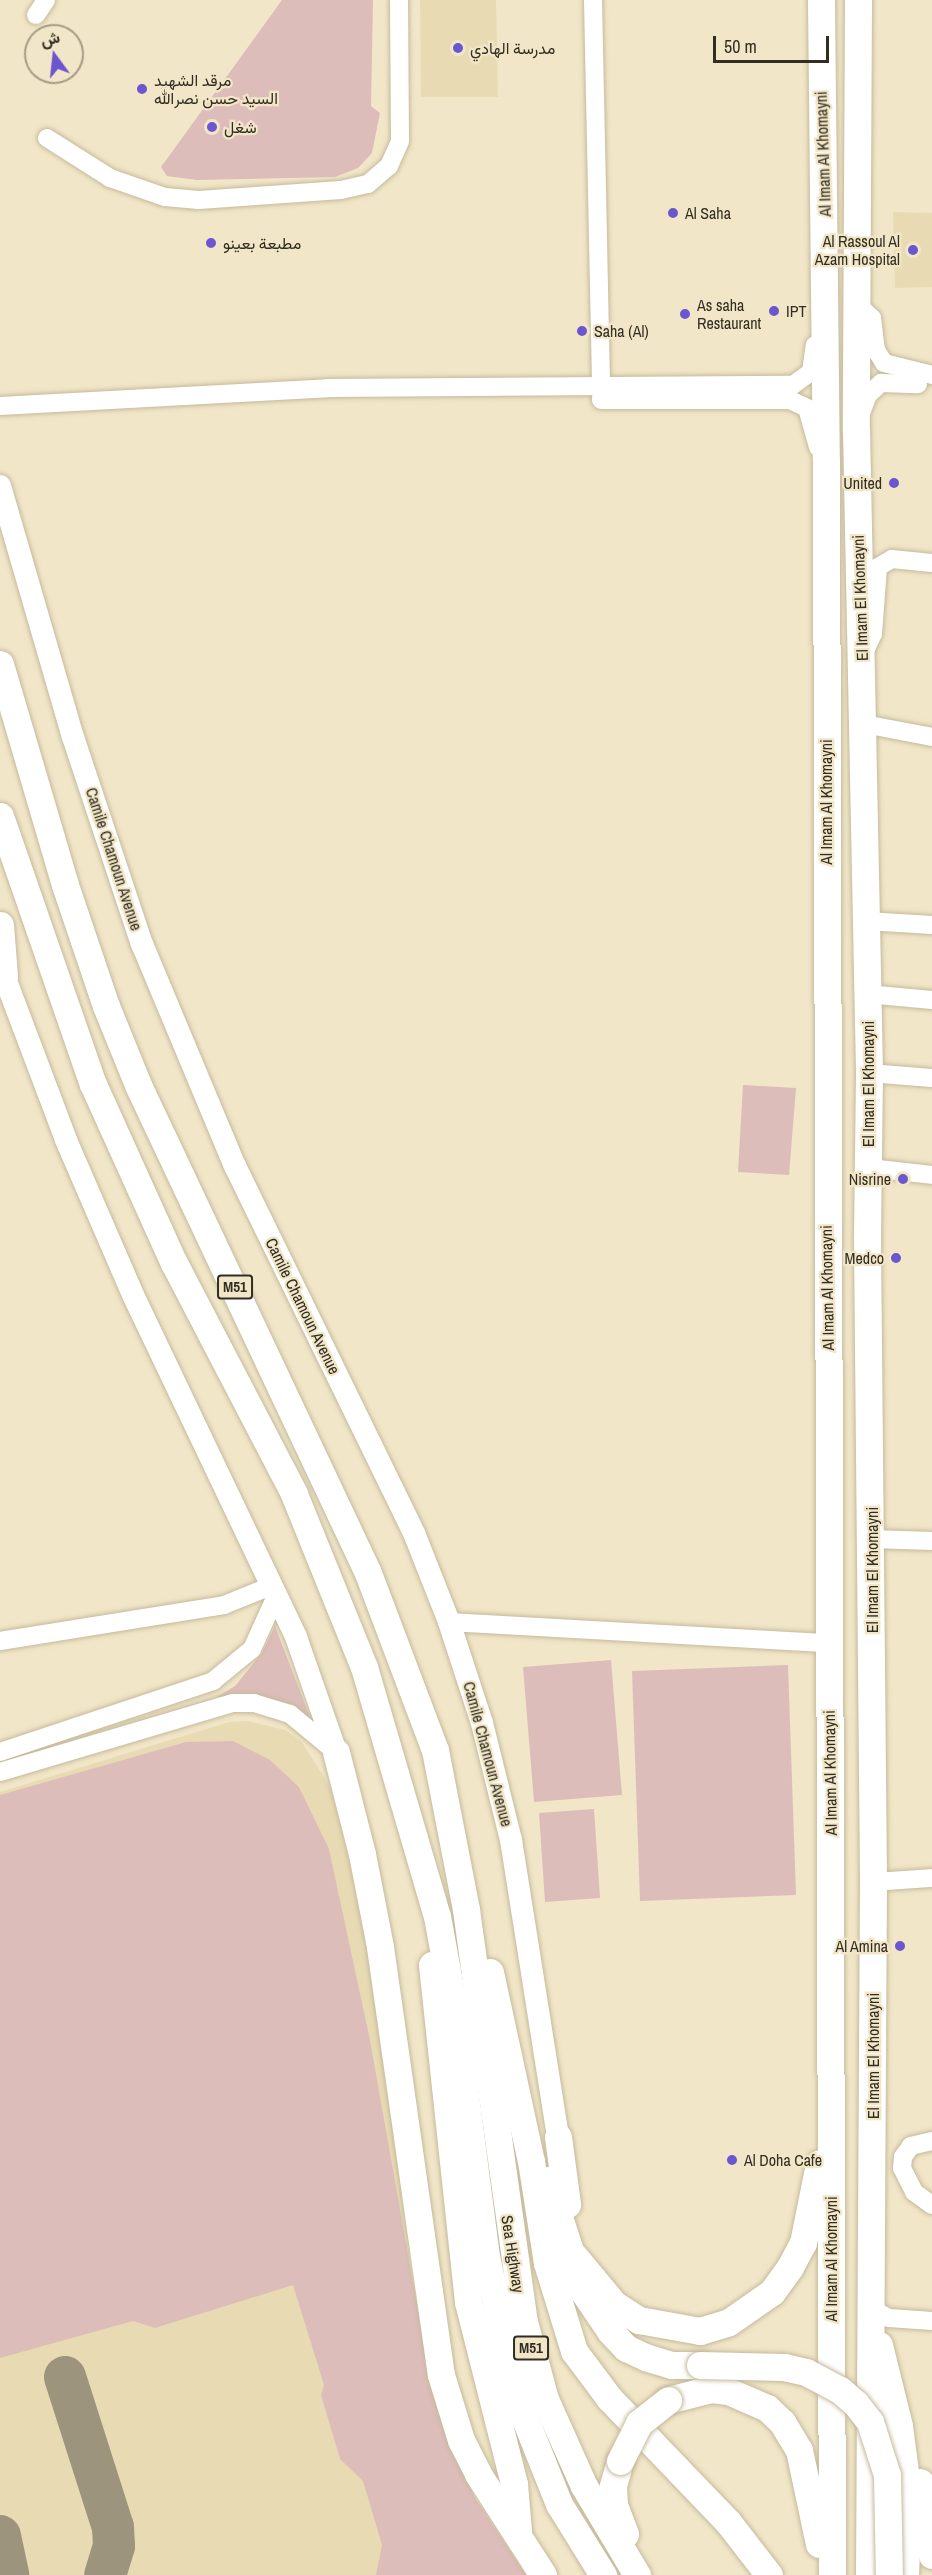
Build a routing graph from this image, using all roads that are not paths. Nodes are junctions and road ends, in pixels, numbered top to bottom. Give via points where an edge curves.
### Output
1 (399, 0) edge
2 (593, 0) edge
3 (821, 0) edge
4 (858, 0) edge
5 (47, 138) dead end
6 (856, 303) junction
7 (825, 306) junction
8 (891, 374) junction
9 (932, 375) edge
10 (932, 386) edge
11 (601, 394) junction
12 (0, 406) edge
13 (0, 416) edge
14 (856, 429) junction
15 (826, 461) junction
16 (0, 486) edge
17 (932, 563) edge
18 (861, 658) junction
19 (0, 664) edge
20 (864, 724) junction
21 (932, 737) edge
22 (0, 816) edge
23 (866, 921) junction
24 (0, 925) edge
25 (932, 925) edge
26 (2, 971) edge
27 (867, 994) junction
28 (932, 1000) edge
29 (869, 1073) junction
30 (932, 1078) edge
31 (932, 1174) edge
32 (868, 1176) junction
33 (826, 1185) junction
34 (827, 1265) junction
35 (867, 1265) junction
36 (872, 1539) junction
37 (932, 1541) edge
38 (273, 1591) junction
39 (449, 1622) junction
40 (0, 1641) edge
41 (828, 1643) junction
42 (0, 1752) edge
43 (336, 1752) junction
44 (0, 1772) edge
45 (932, 1878) edge
46 (873, 1882) junction
47 (466, 1910) junction
48 (437, 1916) junction
49 (831, 2135) junction
50 (558, 2137) joint
51 (932, 2141) edge
52 (531, 2161) junction
53 (932, 2205) edge
54 (571, 2249) junction
55 (831, 2257) junction
56 (872, 2257) junction
57 (870, 2310) junction
58 (932, 2321) edge
59 (519, 2404) junction
60 (927, 2501) edge
61 (518, 2532) junction
62 (932, 2555) edge
63 (905, 2564) edge
64 (543, 2575) edge
65 (584, 2575) edge
66 (603, 2575) edge
67 (637, 2575) edge
68 (652, 2575) edge
69 (769, 2575) edge
70 (824, 2575) edge
71 (832, 2575) edge
72 (869, 2575) edge
73 (889, 2575) edge

1 - 5 street via 400,141 389,166 368,184 341,190 199,200 165,197 110,178
2 - 11 street
3 - 7 highway, Al Imam Al Khomayni
4 - 6 highway, El Imam El Khomayni
6 - 8 street via 872,318 876,350
6 - 14 highway, El Imam El Khomayni
7 - 11 street via 811,372 798,383
7 - 15 highway, Al Imam Al Khomayni
8 - 9 street
8 - 10 street
8 - 14 street via 868,395
11 - 12 street via 328,388
11 - 13 street via 331,398
11 - 15 street via 799,402 807,408
14 - 18 highway, El Imam El Khomayni
15 - 33 highway, Al Imam Al Khomayni
16 - 39 main road, Camile Chamoun Avenue via 73,737 142,944 235,1166 414,1533
17 - 18 street via 892,559 878,567 873,634
18 - 20 highway, El Imam El Khomayni
19 - 47 highway, M51 via 65,885 138,1085 369,1573 408,1671 435,1750
20 - 21 street
20 - 23 highway, El Imam El Khomayni
22 - 48 highway, M51 via 93,1084 174,1263 294,1494 332,1581 393,1756
23 - 25 street
23 - 27 highway, El Imam El Khomayni
24 - 26 highway
26 - 38 main road via 66,1140 129,1287
27 - 28 street
27 - 29 highway, El Imam El Khomayni
29 - 30 street
29 - 32 highway, El Imam El Khomayni
31 - 32 street
32 - 33 highway via 858,1202 848,1207 835,1201
32 - 35 highway, El Imam El Khomayni
33 - 34 highway, Al Imam Al Khomayni
34 - 35 highway via 838,1243 851,1239 862,1250
34 - 41 highway, Al Imam Al Khomayni
35 - 36 highway, El Imam El Khomayni
36 - 37 street
36 - 46 highway, El Imam El Khomayni
38 - 40 street via 224,1605
38 - 42 street via 252,1649 213,1681
38 - 43 main road via 296,1637
39 - 41 street
39 - 50 main road, Camile Chamoun Avenue via 482,1723 512,1840
41 - 49 highway, Al Imam Al Khomayni
43 - 44 street via 290,1714 254,1703 233,1703
43 - 61 highway via 363,1854 380,1947 441,2375 461,2440 478,2474
45 - 46 street
46 - 56 highway, El Imam El Khomayni
47 - 52 highway via 490,1973
47 - 67 highway, Sea Highway / M51 via 523,2318 545,2399 584,2486
48 - 59 highway, Sea Highway / M51 via 454,2010 486,2256
48 - 61 highway via 431,1980 461,2254 468,2302 514,2484
49 - 54 highway via 819,2161 803,2243 772,2292 744,2315 700,2331 639,2320 614,2304
49 - 55 highway, Al Imam Al Khomayni
50 - 54 highway
51 - 53 street via 911,2146 903,2157 902,2168 915,2192
52 - 54 highway via 545,2176
52 - 69 highway via 547,2263 574,2351 609,2398 728,2522
54 - 73 highway, bridge via 593,2311 626,2348 672,2365 784,2367 806,2372 840,2390 856,2404 870,2422 887,2475
55 - 56 highway via 843,2270 851,2272 866,2267
55 - 71 highway, Al Imam Al Khomayni
56 - 57 highway, El Imam El Khomayni
57 - 58 street via 889,2318
57 - 60 highway via 905,2398
57 - 63 highway via 899,2426 908,2494
57 - 72 highway
59 - 65 highway via 547,2502
59 - 66 highway, Sea Highway / M51 via 559,2504
60 - 62 highway
61 - 64 highway
68 - 70 highway, bridge via 620,2527 613,2486 620,2461 639,2423 668,2400 711,2389 728,2391 767,2408 782,2422 799,2450 808,2482

